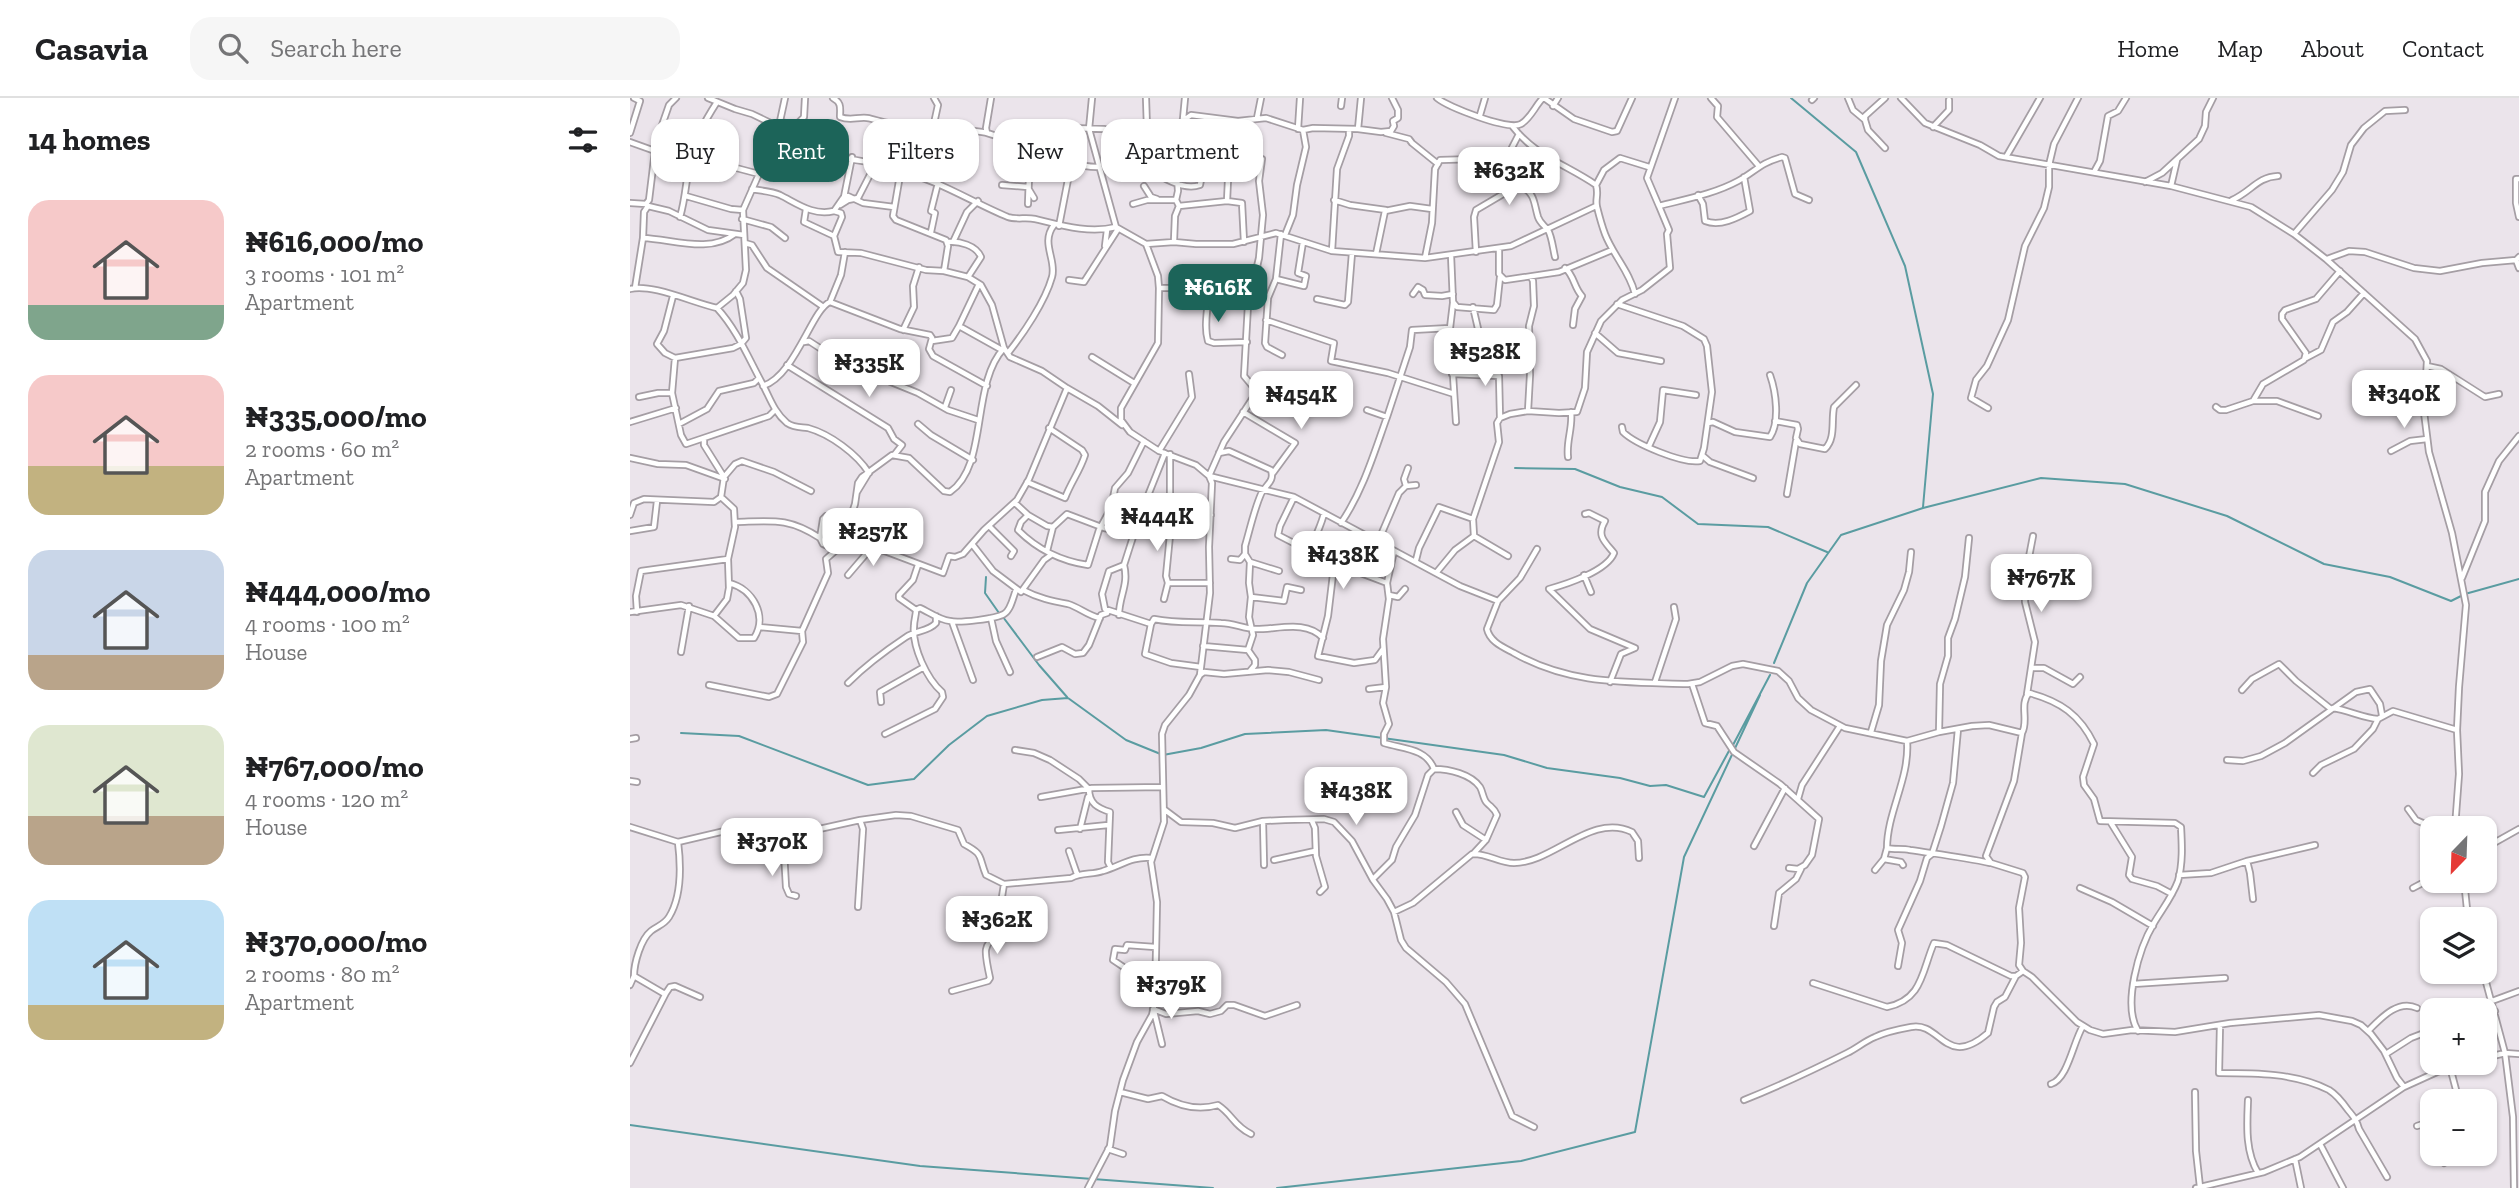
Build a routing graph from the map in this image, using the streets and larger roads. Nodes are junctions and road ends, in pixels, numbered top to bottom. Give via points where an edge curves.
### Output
1 (676, 98) edge
2 (708, 98) edge
3 (785, 98) edge
4 (805, 98) edge
5 (934, 98) edge
6 (991, 98) edge
7 (1092, 98) edge
8 (1146, 98) edge
9 (1185, 98) edge
10 (1261, 98) edge
11 (1300, 98) edge
12 (1342, 98) edge
13 (1361, 98) edge
14 (1392, 98) edge
15 (1437, 98) edge
16 (1485, 98) edge
17 (1544, 98) edge
18 (1558, 98) edge
19 (1632, 98) edge
20 (1675, 98) edge
21 (1712, 98) edge
22 (1848, 98) edge
23 (1885, 98) edge
24 (1901, 98) edge
25 (2040, 98) edge
26 (2078, 98) edge
27 (2126, 98) edge
28 (2213, 98) edge
29 (638, 99) edge
30 (836, 99) edge
31 (1949, 100) dead end
32 (717, 102) junction
33 (1341, 106) dead end
34 (1553, 106) junction
35 (2405, 110) dead end
36 (1480, 115) junction
37 (1207, 118) junction
38 (1257, 118) junction
39 (664, 119) edge
40 (706, 119) edge
41 (765, 119) edge
42 (781, 119) edge
43 (802, 119) edge
44 (870, 119) edge
45 (935, 119) edge
46 (1147, 119) edge
47 (1183, 119) joint
48 (1217, 119) edge
49 (1251, 119) edge
50 (1865, 120) junction
51 (1513, 127) junction
52 (1933, 127) junction
53 (1089, 129) junction
54 (1101, 129) edge
55 (1349, 129) junction
56 (1358, 129) junction
57 (1301, 130) junction
58 (979, 132) edge
59 (1381, 132) junction
60 (630, 133) edge
61 (988, 133) junction
62 (1519, 134) junction
63 (993, 135) edge
64 (630, 142) edge
65 (1885, 148) dead end
66 (651, 150) edge
67 (852, 157) joint
68 (2006, 157) junction
69 (2178, 158) junction
70 (863, 160) edge
71 (1437, 164) junction
72 (1758, 165) junction
73 (2049, 165) junction
74 (1087, 166) edge
75 (1100, 167) junction
76 (1649, 167) junction
77 (1504, 170) junction
78 (2094, 172) junction
79 (2278, 176) dead end
80 (1744, 177) junction
81 (2519, 179) edge
82 (651, 182) edge
83 (688, 182) edge
84 (755, 182) edge
85 (865, 182) edge
86 (899, 182) edge
87 (929, 182) edge
88 (939, 182) edge
89 (1029, 182) edge
90 (1067, 182) edge
91 (1173, 182) edge
92 (1228, 182) edge
93 (1259, 182) edge
94 (2145, 182) junction
95 (1177, 184) junction
96 (1520, 184) junction
97 (938, 185) junction
98 (1002, 185) dead end
99 (1596, 185) junction
100 (1144, 186) dead end
101 (2171, 186) junction
102 (1028, 187) junction
103 (752, 189) junction
104 (1699, 195) junction
105 (686, 197) junction
106 (843, 198) junction
107 (1034, 198) dead end
108 (855, 200) junction
109 (1157, 200) junction
110 (1334, 200) junction
111 (1809, 200) dead end
112 (2232, 200) junction
113 (978, 201) junction
114 (1227, 201) junction
115 (630, 203) edge
116 (1177, 203) junction
117 (1028, 204) dead end
118 (1133, 204) dead end
119 (647, 205) junction
120 (840, 206) junction
121 (1596, 206) junction
122 (1659, 206) junction
123 (894, 208) junction
124 (806, 209) junction
125 (1432, 209) junction
126 (743, 210) junction
127 (1387, 210) junction
128 (834, 211) junction
129 (680, 217) junction
130 (2519, 217) edge
131 (742, 219) junction
132 (1057, 225) junction
133 (1117, 228) junction
134 (1107, 230) junction
135 (1548, 230) junction
136 (931, 232) junction
137 (735, 234) junction
138 (2294, 234) junction
139 (744, 235) junction
140 (1283, 235) junction
141 (834, 236) junction
142 (1261, 237) junction
143 (643, 238) junction
144 (785, 238) dead end
145 (951, 242) junction
146 (1174, 242) junction
147 (1244, 242) junction
148 (1303, 242) junction
149 (745, 243) junction
150 (1146, 244) junction
151 (1105, 247) junction
152 (1499, 248) junction
153 (1612, 250) junction
154 (1332, 251) junction
155 (845, 252) junction
156 (1476, 252) junction
157 (1352, 253) junction
158 (1376, 254) junction
159 (1451, 255) junction
160 (1555, 257) dead end
161 (1425, 258) junction
162 (2326, 259) junction
163 (2517, 259) edge
164 (919, 267) junction
165 (1565, 268) junction
166 (2519, 268) edge
167 (944, 271) junction
168 (2340, 271) junction
169 (968, 277) junction
170 (1500, 277) junction
171 (1531, 277) junction
172 (1276, 279) junction
173 (1069, 280) dead end
174 (979, 284) junction
175 (1159, 288) junction
176 (1252, 288) junction
177 (633, 289) edge
178 (1208, 290) junction
179 (736, 291) junction
180 (2364, 293) junction
181 (1413, 294) dead end
182 (1452, 294) junction
183 (1635, 294) junction
184 (673, 296) junction
185 (1317, 299) dead end
186 (830, 302) junction
187 (1453, 302) junction
188 (1617, 304) junction
189 (822, 306) junction
190 (1473, 307) junction
191 (717, 308) junction
192 (1266, 320) junction
193 (959, 326) junction
194 (1573, 326) dead end
195 (1450, 328) junction
196 (903, 330) junction
197 (1595, 333) junction
198 (1247, 341) junction
199 (804, 342) junction
200 (932, 342) junction
201 (741, 344) junction
202 (1005, 350) junction
203 (1475, 353) dead end
204 (1282, 355) dead end
205 (1092, 357) dead end
206 (675, 358) junction
207 (2305, 359) junction
208 (1661, 361) dead end
209 (787, 365) junction
210 (2427, 366) junction
211 (1189, 374) dead end
212 (1452, 374) junction
213 (1770, 375) dead end
214 (759, 378) junction
215 (1400, 378) junction
216 (1135, 383) junction
217 (1856, 385) dead end
218 (764, 386) junction
219 (986, 386) junction
220 (1067, 388) junction
221 (951, 390) dead end
222 (672, 393) junction
223 (1454, 394) junction
224 (2499, 394) dead end
225 (1696, 396) dead end
226 (639, 397) dead end
227 (2253, 401) junction
228 (945, 407) junction
229 (2216, 407) dead end
230 (676, 408) junction
231 (1121, 408) junction
232 (1988, 408) dead end
233 (1367, 410) dead end
234 (774, 411) junction
235 (1528, 411) junction
236 (1243, 412) junction
237 (1571, 412) junction
238 (1110, 415) junction
239 (2318, 416) dead end
240 (1387, 417) junction
241 (1500, 418) junction
242 (978, 420) junction
243 (1775, 421) junction
244 (630, 422) edge
245 (1456, 422) dead end
246 (1708, 423) junction
247 (679, 424) junction
248 (918, 424) dead end
249 (1124, 426) junction
250 (1622, 427) dead end
251 (1049, 428) junction
252 (2519, 436) edge
253 (704, 439) junction
254 (2427, 439) junction
255 (1797, 441) junction
256 (1144, 442) junction
257 (1649, 446) junction
258 (2391, 452) dead end
259 (1164, 453) junction
260 (895, 454) junction
261 (1219, 454) junction
262 (1703, 455) junction
263 (630, 457) edge
264 (1568, 457) dead end
265 (973, 460) junction
266 (1408, 468) dead end
267 (869, 473) junction
268 (1273, 473) junction
269 (1209, 476) junction
270 (725, 478) junction
271 (1753, 478) dead end
272 (1027, 482) junction
273 (1416, 485) dead end
274 (1406, 486) junction
275 (1266, 489) junction
276 (811, 491) dead end
277 (1787, 494) dead end
278 (721, 497) junction
279 (1294, 497) junction
280 (657, 501) junction
281 (632, 503) edge
282 (1015, 503) junction
283 (1325, 513) junction
284 (1185, 514) dead end
285 (1585, 514) dead end
286 (630, 515) edge
287 (1028, 515) junction
288 (1211, 515) junction
289 (1473, 519) junction
290 (735, 522) junction
291 (1341, 523) junction
292 (1101, 525) junction
293 (989, 526) junction
294 (1053, 527) junction
295 (848, 528) junction
296 (630, 531) edge
297 (1134, 534) junction
298 (1474, 536) junction
299 (2033, 536) dead end
300 (820, 538) junction
301 (850, 538) junction
302 (1969, 538) dead end
303 (1378, 542) junction
304 (972, 544) junction
305 (872, 547) junction
306 (1537, 549) dead end
307 (838, 550) junction
308 (1394, 550) junction
309 (1910, 552) dead end
310 (1049, 553) junction
311 (1313, 553) junction
312 (1245, 554) junction
313 (1011, 556) dead end
314 (1508, 556) dead end
315 (727, 559) junction
316 (1231, 559) dead end
317 (1416, 560) junction
318 (1250, 562) junction
319 (1334, 563) junction
320 (918, 565) junction
321 (1124, 565) junction
322 (1279, 571) dead end
323 (1333, 573) junction
324 (1436, 573) junction
325 (848, 575) dead end
326 (1584, 575) junction
327 (2462, 579) junction
328 (729, 583) junction
329 (1168, 583) junction
330 (1210, 583) junction
331 (1387, 583) junction
332 (1405, 589) dead end
333 (1016, 590) junction
334 (1023, 590) junction
335 (1301, 590) dead end
336 (1591, 592) dead end
337 (1388, 595) junction
338 (1251, 597) junction
339 (1164, 599) dead end
340 (1498, 601) junction
341 (689, 607) junction
342 (1674, 607) dead end
343 (916, 610) junction
344 (630, 612) edge
345 (637, 612) junction
346 (1108, 612) junction
347 (936, 615) junction
348 (1119, 615) junction
349 (714, 616) junction
350 (991, 618) junction
351 (1100, 618) junction
352 (951, 622) junction
353 (1151, 624) junction
354 (1206, 624) junction
355 (759, 627) junction
356 (1250, 629) junction
357 (802, 631) junction
358 (914, 633) junction
359 (1323, 638) junction
360 (1203, 646) junction
361 (1383, 649) junction
362 (1248, 650) junction
363 (681, 652) dead end
364 (1037, 657) dead end
365 (924, 667) junction
366 (1201, 667) junction
367 (2032, 668) junction
368 (1010, 672) dead end
369 (1249, 672) junction
370 (1200, 675) junction
371 (2080, 677) dead end
372 (973, 680) dead end
373 (1319, 680) dead end
374 (1610, 682) junction
375 (1654, 682) junction
376 (848, 683) dead end
377 (1692, 684) junction
378 (709, 685) dead end
379 (1386, 687) junction
380 (1369, 689) dead end
381 (2242, 690) dead end
382 (2027, 694) junction
383 (881, 702) dead end
384 (2332, 708) junction
385 (2380, 717) junction
386 (1840, 726) junction
387 (1958, 729) junction
388 (2457, 730) junction
389 (1871, 732) junction
390 (1939, 732) junction
391 (2022, 733) junction
392 (885, 734) dead end
393 (1907, 741) junction
394 (1014, 750) dead end
395 (2227, 760) dead end
396 (1434, 769) junction
397 (2313, 773) dead end
398 (630, 781) edge
399 (637, 782) dead end
400 (1163, 786) junction
401 (1785, 788) junction
402 (1089, 791) junction
403 (1041, 797) dead end
404 (1798, 800) junction
405 (2408, 809) dead end
406 (1164, 810) junction
407 (1456, 812) dead end
408 (2456, 816) edge
409 (860, 820) junction
410 (1263, 821) junction
411 (1311, 821) junction
412 (2420, 822) edge
413 (2111, 823) junction
414 (1108, 825) junction
415 (630, 827) edge
416 (2519, 829) edge
417 (1058, 830) dead end
418 (1079, 830) junction
419 (783, 834) junction
420 (1486, 840) junction
421 (2497, 841) edge
422 (678, 842) junction
423 (2315, 845) dead end
424 (1754, 846) dead end
425 (1887, 848) junction
426 (1069, 851) dead end
427 (1315, 851) junction
428 (1932, 854) junction
429 (1472, 855) junction
430 (1151, 858) junction
431 (1639, 858) dead end
432 (1884, 859) junction
433 (1275, 860) dead end
434 (2246, 861) junction
435 (1991, 863) junction
436 (1903, 864) dead end
437 (1264, 865) dead end
438 (1111, 868) junction
439 (1789, 868) dead end
440 (1801, 868) junction
441 (1875, 870) dead end
442 (1077, 874) junction
443 (2179, 875) junction
444 (1373, 880) junction
445 (1004, 884) junction
446 (2420, 884) edge
447 (2080, 888) dead end
448 (2413, 888) dead end
449 (1320, 892) dead end
450 (2172, 894) junction
451 (796, 896) dead end
452 (2253, 899) dead end
453 (858, 906) dead end
454 (1394, 912) junction
455 (1774, 926) dead end
456 (2153, 926) junction
457 (1155, 947) junction
458 (631, 955) edge
459 (637, 961) junction
460 (1898, 966) dead end
461 (1155, 968) junction
462 (2023, 971) junction
463 (634, 976) junction
464 (2016, 976) junction
465 (2225, 978) dead end
466 (1813, 983) dead end
467 (2133, 984) junction
468 (630, 985) edge
469 (952, 991) dead end
470 (2519, 991) edge
471 (666, 993) junction
472 (700, 997) dead end
473 (2497, 999) edge
474 (1297, 1005) dead end
475 (2417, 1008) dead end
476 (1153, 1009) junction
477 (2497, 1019) edge
478 (2220, 1025) junction
479 (2084, 1026) junction
480 (2138, 1031) junction
481 (2368, 1031) junction
482 (2420, 1035) edge
483 (1162, 1044) dead end
484 (2505, 1053) junction
485 (2386, 1054) junction
486 (2519, 1054) edge
487 (2497, 1055) edge
488 (630, 1063) edge
489 (2431, 1075) edge
490 (2051, 1084) dead end
491 (2404, 1087) junction
492 (2195, 1092) dead end
493 (1120, 1093) junction
494 (1744, 1100) dead end
495 (2248, 1100) dead end
496 (2512, 1109) junction
497 (2519, 1115) edge
498 (2356, 1119) junction
499 (2420, 1125) edge
500 (2417, 1126) dead end
501 (1534, 1127) dead end
502 (1251, 1134) dead end
503 (2320, 1144) junction
504 (1108, 1149) junction
505 (1124, 1154) dead end
506 (2295, 1159) junction
507 (2258, 1173) junction
508 (2387, 1177) dead end
509 (1088, 1188) edge
510 (2198, 1188) edge
511 (2301, 1188) edge
512 (2343, 1188) edge
513 (2514, 1188) edge

1 - 39 street
2 - 32 street
3 - 42 street
4 - 43 street
5 - 45 street via 938,105
6 - 61 street
7 - 53 street
8 - 46 street
9 - 47 street
10 - 38 street
11 - 57 street
12 - 33 street
13 - 56 street
14 - 59 street via 1398,118 1391,131
15 - 36 street via 1458,111
16 - 36 street
17 - 34 street
17 - 51 street via 1523,123
18 - 34 street
19 - 34 street via 1617,131 1612,132
20 - 76 street
21 - 72 street via 1718,106 1717,117
22 - 50 street
23 - 50 street
24 - 52 street
25 - 68 street
26 - 73 street via 2054,144
27 - 78 street via 2118,111 2108,116
28 - 69 street via 2203,131
29 - 60 street
30 - 44 street via 840,117
31 - 52 street via 1949,110
32 - 40 street
32 - 41 street
35 - 138 street via 2385,111 2364,128 2351,145 2332,190
36 - 51 street
37 - 47 street via 1191,115
37 - 48 street
37 - 95 street via 1198,137 1203,168 1200,185
38 - 49 street
38 - 57 street
50 - 65 street
51 - 62 street
52 - 68 street
53 - 54 street
53 - 75 street
55 - 56 street
55 - 57 street
55 - 110 street
56 - 59 street
57 - 140 street via 1306,148 1292,222
58 - 61 street
59 - 71 street via 1409,139
61 - 63 street
62 - 77 street
62 - 99 street via 1539,153
64 - 66 street
67 - 70 street
67 - 106 street
68 - 73 street
69 - 94 street
69 - 101 street
71 - 77 street via 1443,159 1475,159
71 - 125 street
72 - 80 street
72 - 111 street via 1784,157 1795,194
73 - 78 street
73 - 232 street via 2044,208 2025,246 2008,320 1970,394
74 - 75 street
75 - 133 street
76 - 99 street via 1620,158 1604,170
76 - 122 street via 1647,178
77 - 96 street
78 - 94 street
79 - 112 street via 2266,177
80 - 104 street
80 - 104 street via 1750,211 1727,222 1705,221
81 - 130 street
82 - 119 street
83 - 105 street
84 - 103 street
85 - 108 street
86 - 123 street
87 - 97 street
88 - 97 street
89 - 102 street
90 - 132 street
91 - 95 street
92 - 114 street
93 - 142 street
94 - 101 street
95 - 116 street
96 - 135 street via 1533,196 1537,215
96 - 156 street via 1476,210
97 - 113 street
97 - 136 street
98 - 102 street
99 - 121 street
100 - 109 street
101 - 112 street
102 - 107 street
102 - 117 street
103 - 124 street via 779,195
103 - 126 street
104 - 122 street
105 - 126 street
105 - 129 street
106 - 108 street
106 - 120 street
108 - 120 street
108 - 123 street
109 - 116 street
109 - 118 street
110 - 127 street
110 - 154 street
112 - 138 street
113 - 132 street via 1011,218
113 - 145 street
114 - 116 street
114 - 147 street via 1242,203
115 - 119 street
116 - 146 street
119 - 129 street
119 - 143 street
120 - 128 street
121 - 135 street
121 - 153 street
122 - 183 street via 1669,230 1670,268
123 - 136 street via 897,220
124 - 128 street
124 - 141 street via 804,222
125 - 127 street
125 - 161 street
126 - 131 street
127 - 158 street
128 - 141 street via 842,217
129 - 137 street via 708,230
131 - 139 street
131 - 144 street via 771,227
132 - 134 street
132 - 202 street via 1051,228 1047,243 1053,274 1020,340
133 - 134 street
133 - 150 street
133 - 151 street
134 - 151 street
135 - 152 street
135 - 160 street
136 - 145 street
137 - 139 street
137 - 143 street via 714,243 675,244
138 - 162 street
139 - 149 street
140 - 142 street
140 - 148 street
140 - 172 street
141 - 155 street via 837,250
142 - 147 street
142 - 176 street
143 - 177 street
145 - 167 street
145 - 169 street via 968,245 981,255
146 - 147 street
146 - 150 street
148 - 154 street
148 - 172 street via 1298,273 1306,276 1304,286
149 - 179 street via 746,271
149 - 189 street via 752,245 767,268
150 - 175 street
151 - 173 street via 1084,282
152 - 156 street
152 - 170 street
153 - 165 street
153 - 183 street
154 - 157 street
155 - 164 street
155 - 186 street
156 - 159 street
157 - 158 street
157 - 185 street via 1348,302 1341,305
158 - 161 street
159 - 161 street
159 - 182 street
162 - 163 street via 2349,251 2365,252 2440,271
162 - 168 street
163 - 166 street
164 - 167 street
164 - 196 street via 913,286 914,307
165 - 171 street
165 - 194 street via 1582,296
167 - 169 street
168 - 180 street
168 - 207 street via 2316,299 2282,314 2306,353
169 - 174 street
170 - 171 street
170 - 190 street via 1496,308
171 - 235 street via 1534,306 1529,326
172 - 192 street
174 - 193 street
174 - 202 street via 992,305
175 - 178 street
175 - 216 street via 1158,343
176 - 178 street
176 - 198 street
177 - 184 street
178 - 198 street via 1208,341
179 - 191 street
179 - 201 street via 746,338
180 - 207 street via 2333,322 2321,350
180 - 210 street via 2415,339
181 - 182 street via 1418,287 1425,295
182 - 187 street
183 - 188 street
184 - 191 street
184 - 206 street via 657,344
186 - 189 street
186 - 196 street
187 - 190 street
187 - 195 street
188 - 197 street
188 - 246 street via 1683,326 1704,339 1711,377
189 - 199 street
190 - 203 street via 1479,333
191 - 201 street
192 - 204 street via 1265,343
192 - 215 street via 1334,343 1331,360
193 - 200 street via 951,338
193 - 202 street
195 - 212 street
195 - 215 street via 1412,330
196 - 200 street via 930,335
197 - 208 street via 1618,353
197 - 237 street via 1587,352 1583,396 1577,412
198 - 236 street via 1244,376 1256,391
199 - 209 street
199 - 228 street
200 - 219 street via 933,356
201 - 206 street
201 - 214 street
202 - 219 street via 998,355
202 - 220 street
205 - 216 street
206 - 222 street
207 - 227 street via 2263,384
209 - 218 street
209 - 260 street via 888,428 902,445
210 - 224 street via 2441,369 2484,397
210 - 254 street
211 - 259 street via 1192,397
212 - 223 street
212 - 241 street via 1499,376
213 - 243 street
214 - 218 street
214 - 247 street via 719,391 707,409
215 - 223 street
215 - 240 street
216 - 231 street
217 - 255 street via 1833,407 1827,449
218 - 234 street
219 - 242 street
220 - 238 street
220 - 251 street
221 - 228 street
222 - 226 street
222 - 230 street
223 - 245 street
225 - 257 street via 1663,390 1660,422
227 - 229 street via 2226,410
227 - 239 street via 2277,401
228 - 242 street
230 - 244 street
230 - 247 street
231 - 238 street
231 - 249 street
233 - 240 street
234 - 253 street
234 - 267 street via 790,425 833,440
235 - 237 street
235 - 241 street
236 - 261 street
236 - 268 street via 1295,443
237 - 264 street
238 - 249 street
240 - 291 street via 1370,466
241 - 289 street via 1495,457
242 - 265 street
243 - 246 street via 1768,438
243 - 255 street via 1797,425
246 - 262 street
247 - 253 street via 686,444
248 - 265 street
249 - 256 street
250 - 257 street via 1628,438
251 - 272 street
251 - 272 street via 1082,450 1081,470 1065,498
252 - 327 street via 2499,461 2485,492 2485,521
253 - 270 street
254 - 258 street via 2410,441
254 - 327 street
255 - 277 street
256 - 259 street
256 - 292 street via 1115,488
257 - 262 street via 1694,462
259 - 269 street via 1196,464
259 - 297 street
259 - 329 street
260 - 265 street via 909,458 947,492 958,485
260 - 267 street
261 - 268 street via 1229,451
261 - 269 street
262 - 271 street via 1710,463
263 - 270 street via 686,465
266 - 274 street
267 - 295 street via 858,483
268 - 275 street
269 - 275 street
269 - 288 street
270 - 276 street via 742,461
270 - 278 street
272 - 282 street
273 - 274 street
274 - 303 street
275 - 279 street
275 - 312 street via 1261,493
278 - 280 street via 714,502
278 - 290 street via 732,505
279 - 283 street
279 - 311 street via 1278,535
280 - 281 street
280 - 296 street via 654,527
281 - 286 street
282 - 287 street
282 - 293 street
283 - 291 street
283 - 311 street via 1315,533
284 - 288 street
285 - 326 street via 1605,521 1600,537 1614,553 1599,570
287 - 294 street
287 - 310 street via 1018,530
288 - 330 street
289 - 298 street
289 - 317 street via 1439,508
290 - 300 street via 784,521
290 - 315 street
291 - 303 street
292 - 294 street via 1068,514
292 - 297 street
292 - 310 street via 1088,565
293 - 304 street
293 - 313 street via 1014,551
294 - 310 street
295 - 300 street via 826,516
295 - 301 street
297 - 321 street
298 - 314 street
298 - 324 street
299 - 367 street via 2025,578 2025,602 2035,642
300 - 307 street
301 - 305 street
301 - 307 street
302 - 390 street via 1965,577 1940,684
303 - 308 street
304 - 320 street via 963,554 949,556 941,573
304 - 333 street
305 - 320 street
305 - 325 street
306 - 340 street via 1520,578
307 - 357 street via 826,559 828,573
308 - 317 street
308 - 331 street
309 - 389 street via 1904,590 1887,625 1879,705
310 - 334 street
311 - 319 street
311 - 323 street via 1319,570
312 - 316 street via 1241,560
312 - 318 street
315 - 328 street
315 - 345 street via 640,571
317 - 324 street
318 - 322 street
318 - 338 street
319 - 323 street
319 - 331 street
320 - 343 street via 913,580 899,595
321 - 346 street via 1109,571 1102,594
321 - 348 street via 1127,578
323 - 359 street
324 - 340 street
326 - 336 street
326 - 374 street via 1549,589 1590,629 1635,648 1621,654
327 - 388 street via 2466,615
328 - 349 street via 727,598
328 - 355 street via 740,586 754,600
329 - 330 street
329 - 339 street
330 - 354 street
331 - 337 street
332 - 337 street via 1398,597
333 - 334 street
333 - 350 street via 1009,608
334 - 351 street
335 - 338 street via 1287,587 1284,601
337 - 361 street
338 - 356 street
340 - 374 street via 1487,629 1499,645 1542,668
341 - 345 street
341 - 349 street
341 - 363 street
342 - 375 street via 1676,620
343 - 347 street
343 - 358 street
344 - 345 street
346 - 348 street
346 - 351 street
347 - 352 street
347 - 358 street via 931,629
348 - 353 street
349 - 355 street via 744,639 754,639
350 - 352 street
350 - 368 street
351 - 364 street via 1083,653 1062,647
352 - 372 street
353 - 354 street via 1154,619
353 - 366 street via 1145,654
354 - 356 street via 1221,622
354 - 360 street
355 - 357 street
356 - 359 street via 1297,626 1316,630
356 - 362 street via 1253,635
357 - 378 street via 803,642 777,694 769,698
358 - 365 street
358 - 376 street via 867,664
359 - 361 street via 1317,654 1354,663 1372,661
360 - 362 street
360 - 366 street
361 - 379 street
362 - 369 street via 1255,660
365 - 383 street via 880,692
365 - 392 street via 944,694 938,707
366 - 370 street
367 - 371 street via 2044,668 2073,684
367 - 382 street
369 - 370 street
369 - 373 street via 1289,672
370 - 400 street via 1163,730
374 - 375 street
375 - 377 street
377 - 386 street via 1738,664 1774,669 1811,710
377 - 401 street via 1704,721 1717,726 1733,751
379 - 380 street
379 - 396 street via 1383,703 1389,724 1384,743 1424,754
381 - 384 street via 2279,664
382 - 391 street
382 - 413 street via 2056,701 2075,713 2083,725 2094,744 2084,785 2100,821
384 - 385 street
384 - 385 street via 2356,692 2370,689 2380,704
384 - 395 street via 2261,757
385 - 388 street via 2399,711
385 - 397 street via 2354,749
386 - 389 street
386 - 404 street via 1802,785
387 - 390 street
387 - 391 street via 1989,725
387 - 428 street via 1953,783
388 - 408 street
389 - 393 street
390 - 393 street
391 - 435 street via 2014,781 1986,856
393 - 425 street
394 - 402 street via 1050,760
396 - 420 street via 1460,774 1482,789 1485,802 1497,816
396 - 444 street via 1392,860
398 - 399 street
400 - 402 street
400 - 406 street
401 - 404 street
401 - 424 street
402 - 403 street via 1074,789
402 - 414 street via 1092,802 1110,812
402 - 418 street
404 - 440 street via 1819,822 1812,855
405 - 412 street
406 - 410 street via 1181,822 1194,824 1235,828
406 - 430 street
407 - 420 street via 1463,825
409 - 419 street
409 - 445 street via 911,816 955,828 964,844 980,853 985,875
409 - 453 street
410 - 411 street
410 - 437 street
411 - 427 street
411 - 444 street via 1331,821 1350,838
413 - 443 street via 2175,822 2181,827 2183,848
413 - 450 street via 2132,857 2132,879
414 - 418 street
414 - 438 street
415 - 422 street
416 - 421 street
417 - 418 street
419 - 422 street via 729,830
419 - 451 street via 786,887
420 - 429 street
422 - 459 street via 675,903 664,923 645,940
423 - 434 street
425 - 428 street
425 - 432 street
426 - 442 street
427 - 433 street
427 - 449 street via 1325,887
428 - 435 street
428 - 460 street via 1903,912
429 - 431 street via 1517,863 1597,829 1615,828 1632,832
429 - 454 street via 1413,903
430 - 438 street
430 - 457 street via 1157,902
432 - 436 street
432 - 441 street
434 - 443 street via 2211,873
434 - 452 street
435 - 462 street via 2025,877 2019,908
438 - 442 street
439 - 440 street
440 - 455 street via 1796,879 1779,893
442 - 445 street
443 - 450 street
444 - 454 street
445 - 469 street via 1000,903 1007,923 986,946 989,980
446 - 448 street
447 - 456 street
450 - 456 street
454 - 501 street via 1406,948 1465,1004 1512,1116
456 - 467 street
457 - 461 street
457 - 461 street via 1127,945 1125,950 1115,949 1113,960 1125,968
458 - 459 street
459 - 463 street
461 - 476 street
462 - 464 street
462 - 479 street
463 - 468 street
463 - 471 street
464 - 466 street via 1934,943 1914,992 1896,1005 1888,1007
464 - 494 street via 1994,1007 1988,1032 1967,1045 1959,1048 1942,1042 1914,1026 1876,1036
465 - 467 street
467 - 480 street via 2132,1021
470 - 473 street
471 - 472 street via 675,986
471 - 488 street
474 - 476 street via 1265,1016 1234,1005 1210,1014 1166,1014
475 - 481 street via 2396,1007
476 - 483 street
476 - 493 street
477 - 484 street
478 - 480 street via 2175,1032
478 - 481 street via 2319,1015 2352,1021
478 - 498 street via 2219,1073 2254,1073 2314,1084 2331,1091
479 - 480 street via 2103,1034
479 - 490 street via 2063,1076
481 - 485 street
482 - 485 street
484 - 486 street
484 - 487 street
484 - 496 street
485 - 491 street
489 - 491 street
491 - 498 street
492 - 510 street
493 - 502 street via 1148,1099 1162,1096 1198,1109 1217,1105 1237,1127
493 - 504 street
495 - 507 street via 2247,1135
496 - 497 street
496 - 513 street
498 - 503 street
498 - 508 street
499 - 500 street
503 - 506 street
503 - 512 street
504 - 505 street
504 - 509 street
506 - 507 street
506 - 511 street
507 - 510 street

